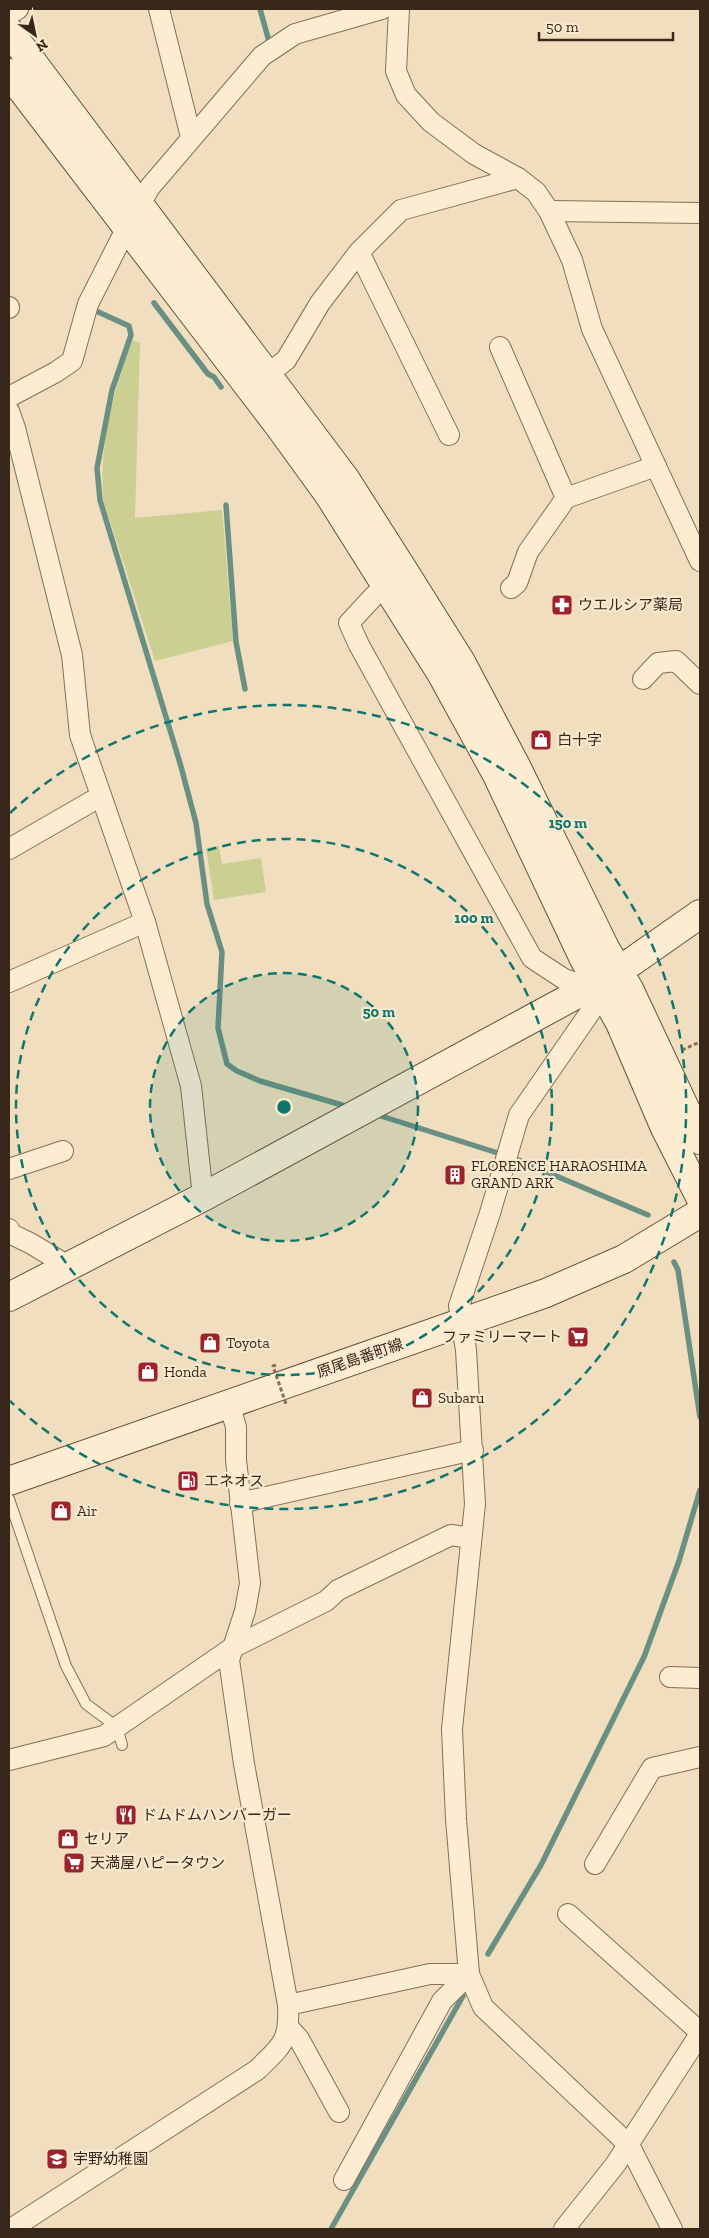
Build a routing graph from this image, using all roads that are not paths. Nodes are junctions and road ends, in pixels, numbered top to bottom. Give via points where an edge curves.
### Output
1 (18, 9) edge
2 (159, 9) edge
3 (382, 9) edge
4 (399, 9) edge
5 (9, 14) edge
6 (9, 31) edge
7 (9, 73) edge
8 (191, 137) junction
9 (518, 178) junction
10 (140, 206) junction
11 (549, 211) junction
12 (700, 213) edge
13 (126, 229) junction
14 (359, 252) junction
15 (500, 347) dead end
16 (268, 374) junction
17 (9, 398) edge
18 (9, 411) edge
19 (449, 434) dead end
20 (656, 466) junction
21 (566, 498) junction
22 (700, 561) edge
23 (386, 586) junction
24 (511, 588) dead end
25 (643, 679) dead end
26 (700, 684) edge
27 (101, 796) junction
28 (9, 849) edge
29 (700, 914) edge
30 (145, 922) junction
31 (601, 980) junction
32 (9, 982) edge
33 (700, 1140) edge
34 (63, 1151) dead end
35 (9, 1169) edge
36 (203, 1197) junction
37 (700, 1198) edge
38 (700, 1213) edge
39 (9, 1229) edge
40 (68, 1266) junction
41 (9, 1297) edge
42 (461, 1324) junction
43 (229, 1403) junction
44 (473, 1450) junction
45 (9, 1481) edge
46 (9, 1499) edge
47 (240, 1503) junction
48 (471, 1538) junction
49 (232, 1648) junction
50 (670, 1678) dead end
51 (700, 1678) edge
52 (120, 1736) junction
53 (700, 1757) edge
54 (9, 1760) edge
55 (595, 1864) dead end
56 (568, 1914) dead end
57 (469, 1974) junction
58 (288, 2005) junction
59 (289, 2028) junction
60 (700, 2033) edge
61 (340, 2112) dead end
62 (629, 2145) junction
63 (344, 2180) dead end
64 (11, 2229) edge
65 (564, 2229) edge
66 (672, 2229) edge

1 - 5 street
2 - 8 street
3 - 8 street via 295,34 262,56
4 - 9 street via 396,71 406,95 438,128 474,154
6 - 10 street
7 - 13 street
8 - 10 street via 150,187
9 - 11 street via 536,192
9 - 14 street via 401,210
10 - 13 street
10 - 16 street
11 - 12 street
11 - 20 street via 572,260 592,329
13 - 17 street via 88,304 72,361
13 - 23 street via 279,426 329,495
14 - 16 street via 320,302 286,360
14 - 19 street
15 - 21 street
16 - 31 street via 346,480 461,662 516,766
18 - 27 street via 72,655 80,735
20 - 21 street
20 - 22 street
21 - 24 street via 528,552 517,583
23 - 31 street via 440,673 497,776 584,959
23 - 31 street via 349,623 359,645 532,958 564,979
25 - 26 street via 658,663 676,661
27 - 28 street
27 - 30 street
29 - 31 street
30 - 32 street
30 - 36 street via 191,1086
31 - 33 street via 629,989
31 - 36 street
31 - 37 street via 665,1128
31 - 42 street via 590,1011 519,1115 469,1277 460,1296
34 - 35 street
36 - 40 street
38 - 42 street, 原尾島番町線 via 624,1259
39 - 40 street via 10,1234
40 - 41 street
42 - 43 street, 原尾島番町線
42 - 44 street via 466,1350
43 - 45 street, 原尾島番町線
43 - 47 street via 236,1427
44 - 47 street
44 - 48 street via 475,1504
46 - 52 lane via 66,1666 86,1704
47 - 49 street via 250,1583 245,1611
48 - 49 street via 451,1535 338,1590 326,1600
48 - 57 street via 452,1729
49 - 52 street
49 - 58 street via 229,1660 244,1764
50 - 51 street
52 - 54 street via 104,1736
53 - 55 street via 652,1768
56 - 60 street
57 - 58 street via 430,1974
57 - 62 street via 483,2007
57 - 63 street via 442,2001
58 - 59 street
59 - 61 street via 299,2039
59 - 64 street via 280,2047 257,2070
60 - 62 street
62 - 65 street
62 - 66 street

